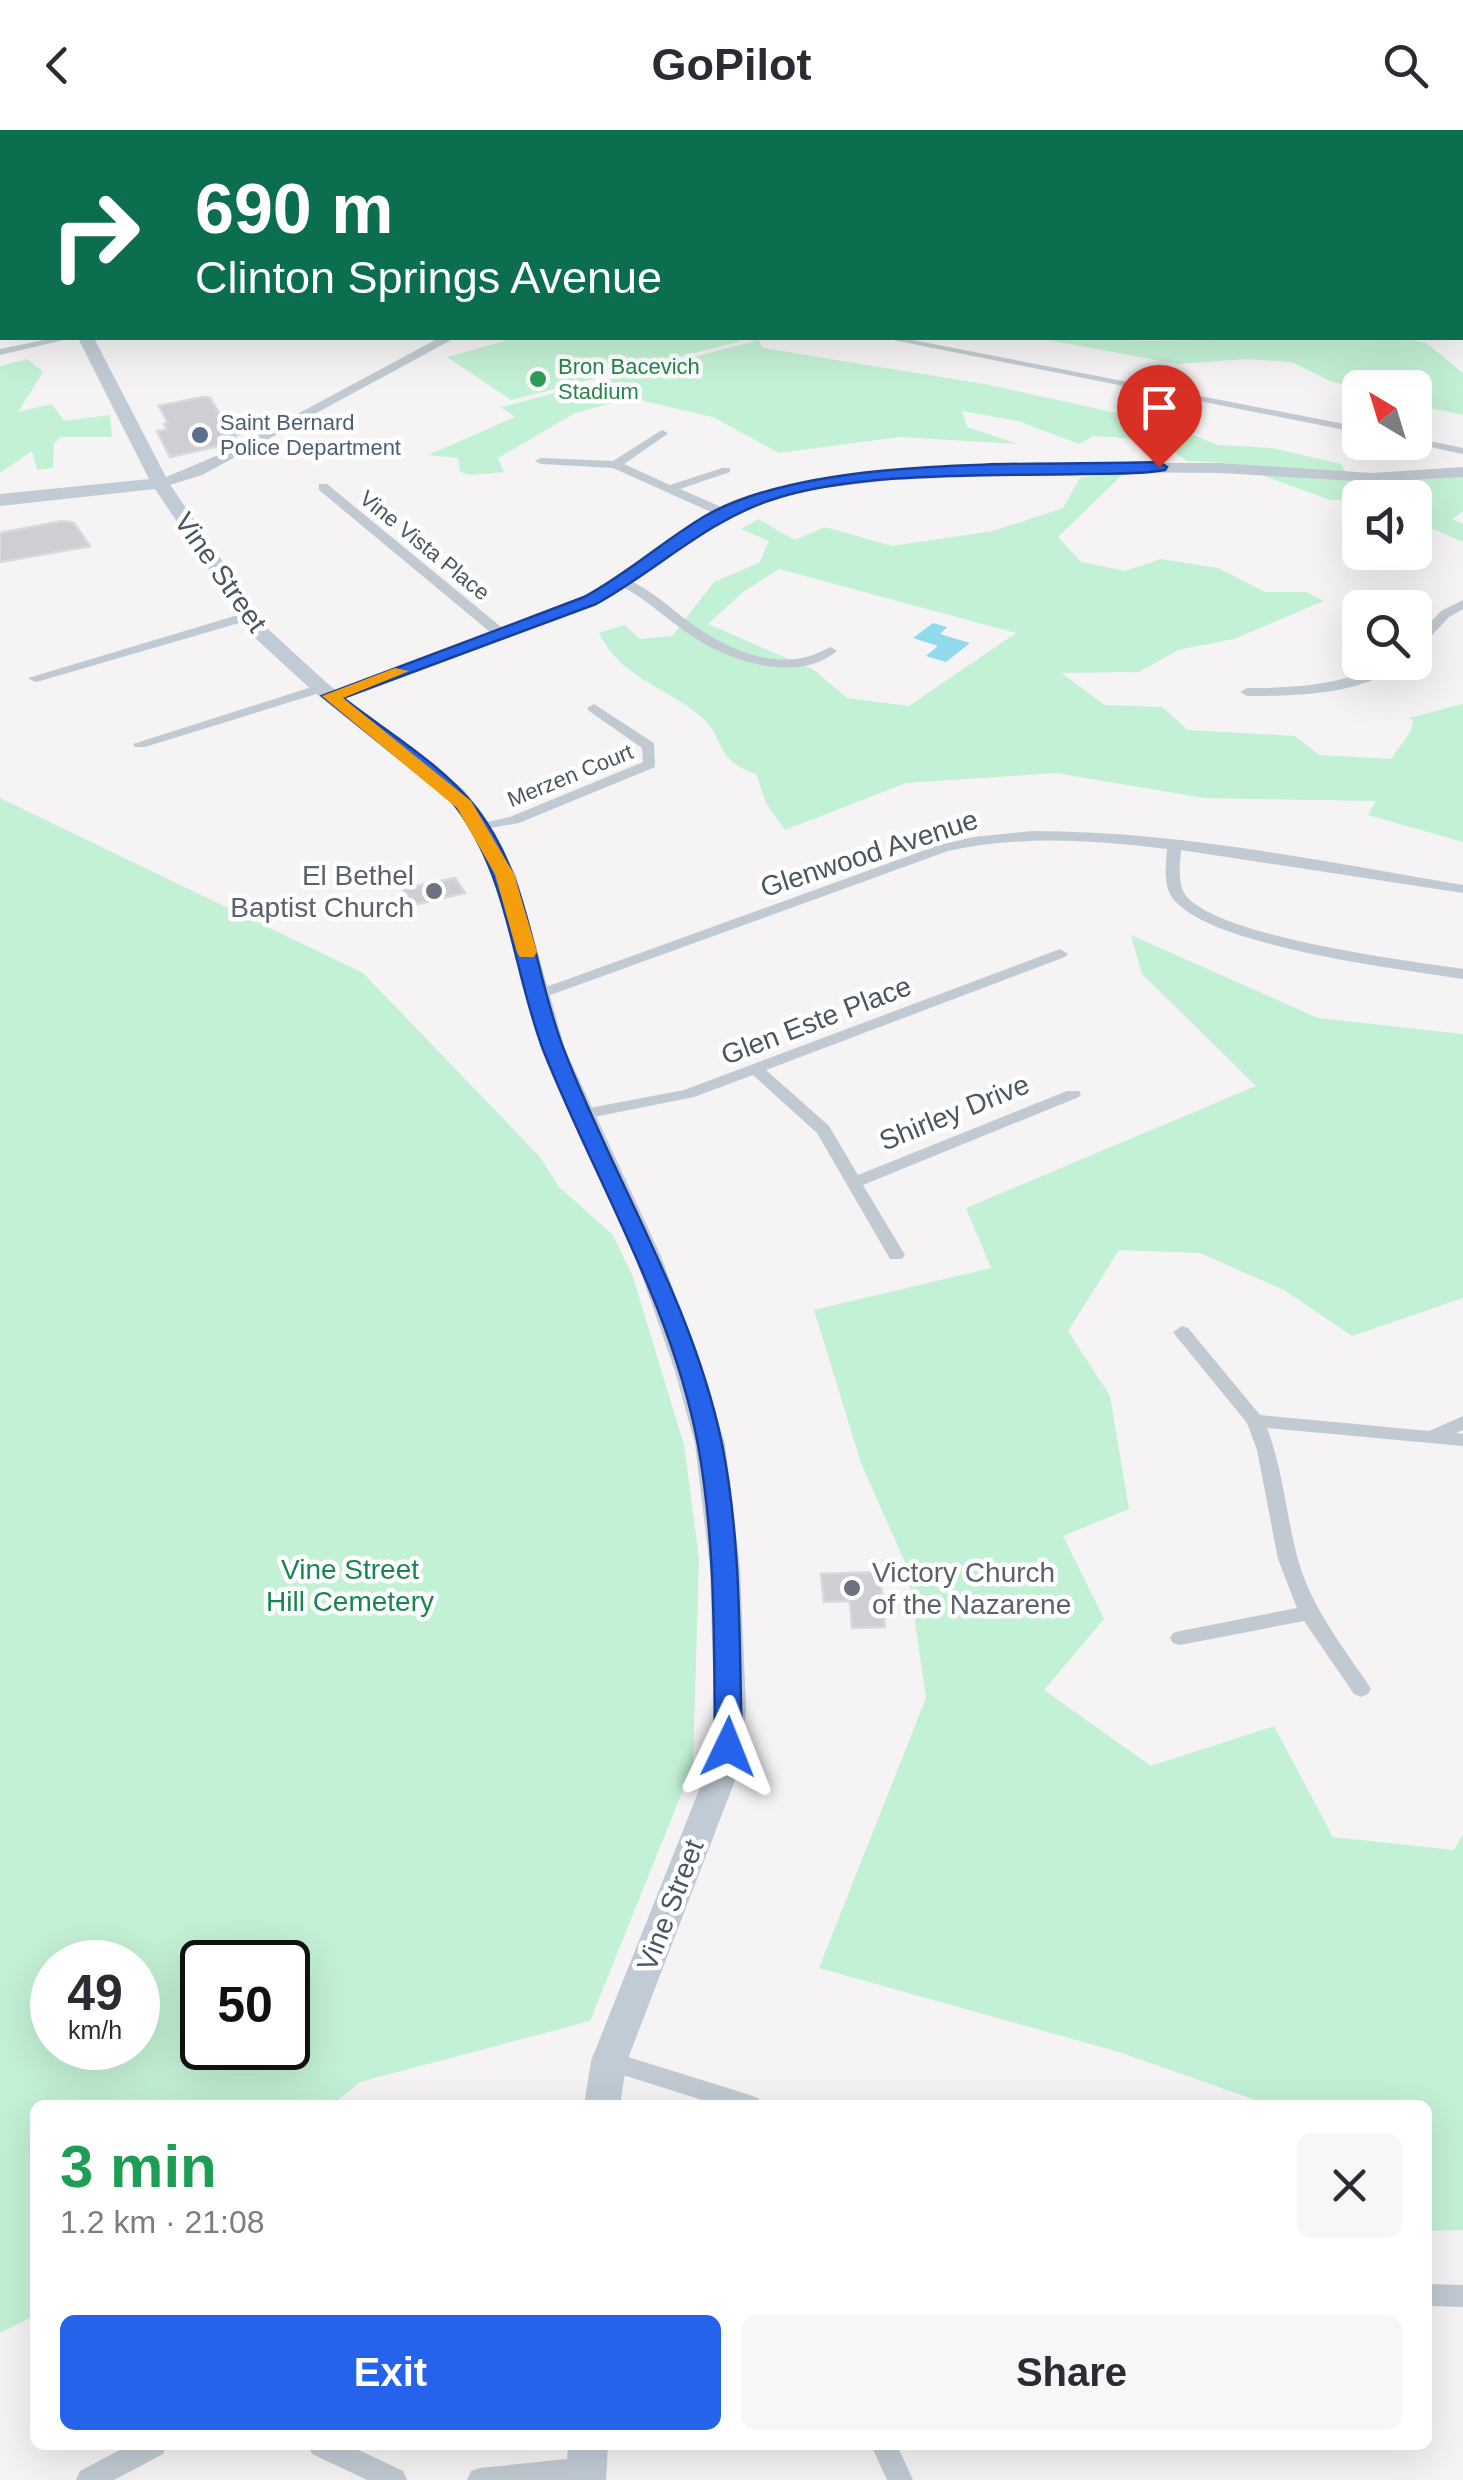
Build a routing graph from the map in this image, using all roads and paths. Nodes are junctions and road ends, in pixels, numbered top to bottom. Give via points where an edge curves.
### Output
1 (57, 340) edge
2 (87, 340) edge
3 (444, 340) edge
4 (898, 340) edge
5 (0, 352) edge
6 (1342, 426) edge
7 (662, 433) dead end
8 (1432, 445) edge
9 (1463, 451) edge
10 (542, 460) dead end
11 (615, 465) junction
12 (726, 470) dead end
13 (1463, 472) edge
14 (160, 483) junction
15 (322, 487) dead end
16 (669, 489) junction
17 (75, 494) junction
18 (0, 500) edge
19 (175, 506) junction
20 (724, 513) junction
21 (623, 582) junction
22 (1463, 604) edge
23 (248, 616) junction
24 (1432, 628) edge
25 (501, 634) junction
26 (831, 650) dead end
27 (36, 678) dead end
28 (1360, 680) edge
29 (326, 692) junction
30 (1247, 692) dead end
31 (594, 708) dead end
32 (140, 744) dead end
33 (478, 828) junction
34 (1174, 845) junction
35 (1463, 889) edge
36 (1060, 954) dead end
37 (1463, 974) edge
38 (540, 994) junction
39 (757, 1070) junction
40 (1073, 1094) dead end
41 (584, 1114) junction
42 (856, 1182) junction
43 (896, 1256) dead end
44 (1182, 1332) dead end
45 (1256, 1421) junction
46 (1463, 1422) edge
47 (1434, 1436) junction
48 (1463, 1440) edge
49 (1309, 1613) junction
50 (1180, 1638) dead end
51 (1361, 1688) dead end
52 (609, 2061) junction
53 (603, 2100) edge
54 (734, 2100) edge
55 (1432, 2295) edge
56 (1463, 2296) edge
57 (145, 2450) edge
58 (331, 2450) edge
59 (886, 2450) edge
60 (587, 2465) edge
61 (89, 2480) edge
62 (394, 2480) edge
63 (480, 2480) edge
64 (900, 2480) edge

1 - 5 street
2 - 14 main road, Vine Street
3 - 14 street via 220,461
4 - 6 street
7 - 11 street
8 - 9 street
10 - 11 street
11 - 16 street
12 - 16 street
13 - 20 street via 1375,477 1132,466 924,474 799,488
14 - 17 main road
14 - 19 main road, Vine Street
15 - 25 street, Vine Vista Place
16 - 20 street
17 - 18 main road
17 - 19 main road
19 - 23 main road, Vine Street
20 - 21 street
21 - 25 street
21 - 26 street via 730,650 806,663
22 - 24 street
23 - 27 street
23 - 29 main road, Vine Street
25 - 29 street
28 - 30 street
29 - 32 street
29 - 33 main road, Vine Street via 456,796
31 - 33 street, Merzen Court via 648,746 650,764 514,820
33 - 38 main road, Vine Street via 504,874
34 - 35 street, Glenwood Avenue
34 - 37 street via 1174,890 1209,918 1335,954
34 - 38 street, Glenwood Avenue via 1049,834 969,841
36 - 39 street, Glen Este Place
38 - 41 main road, Vine Street via 553,1049
39 - 41 street, Glen Este Place via 688,1094
39 - 42 street via 823,1130
40 - 42 street, Shirley Drive
41 - 52 main road, Vine Street via 648,1256 710,1444 725,1568 730,1708 725,1765
42 - 43 street
44 - 45 street
45 - 47 street
45 - 49 street via 1288,1559
46 - 47 street
47 - 48 street
49 - 50 street
49 - 51 street
52 - 53 main road, Vine Street
52 - 54 street
55 - 56 street
57 - 61 street
58 - 62 street
59 - 64 street
60 - 63 street

